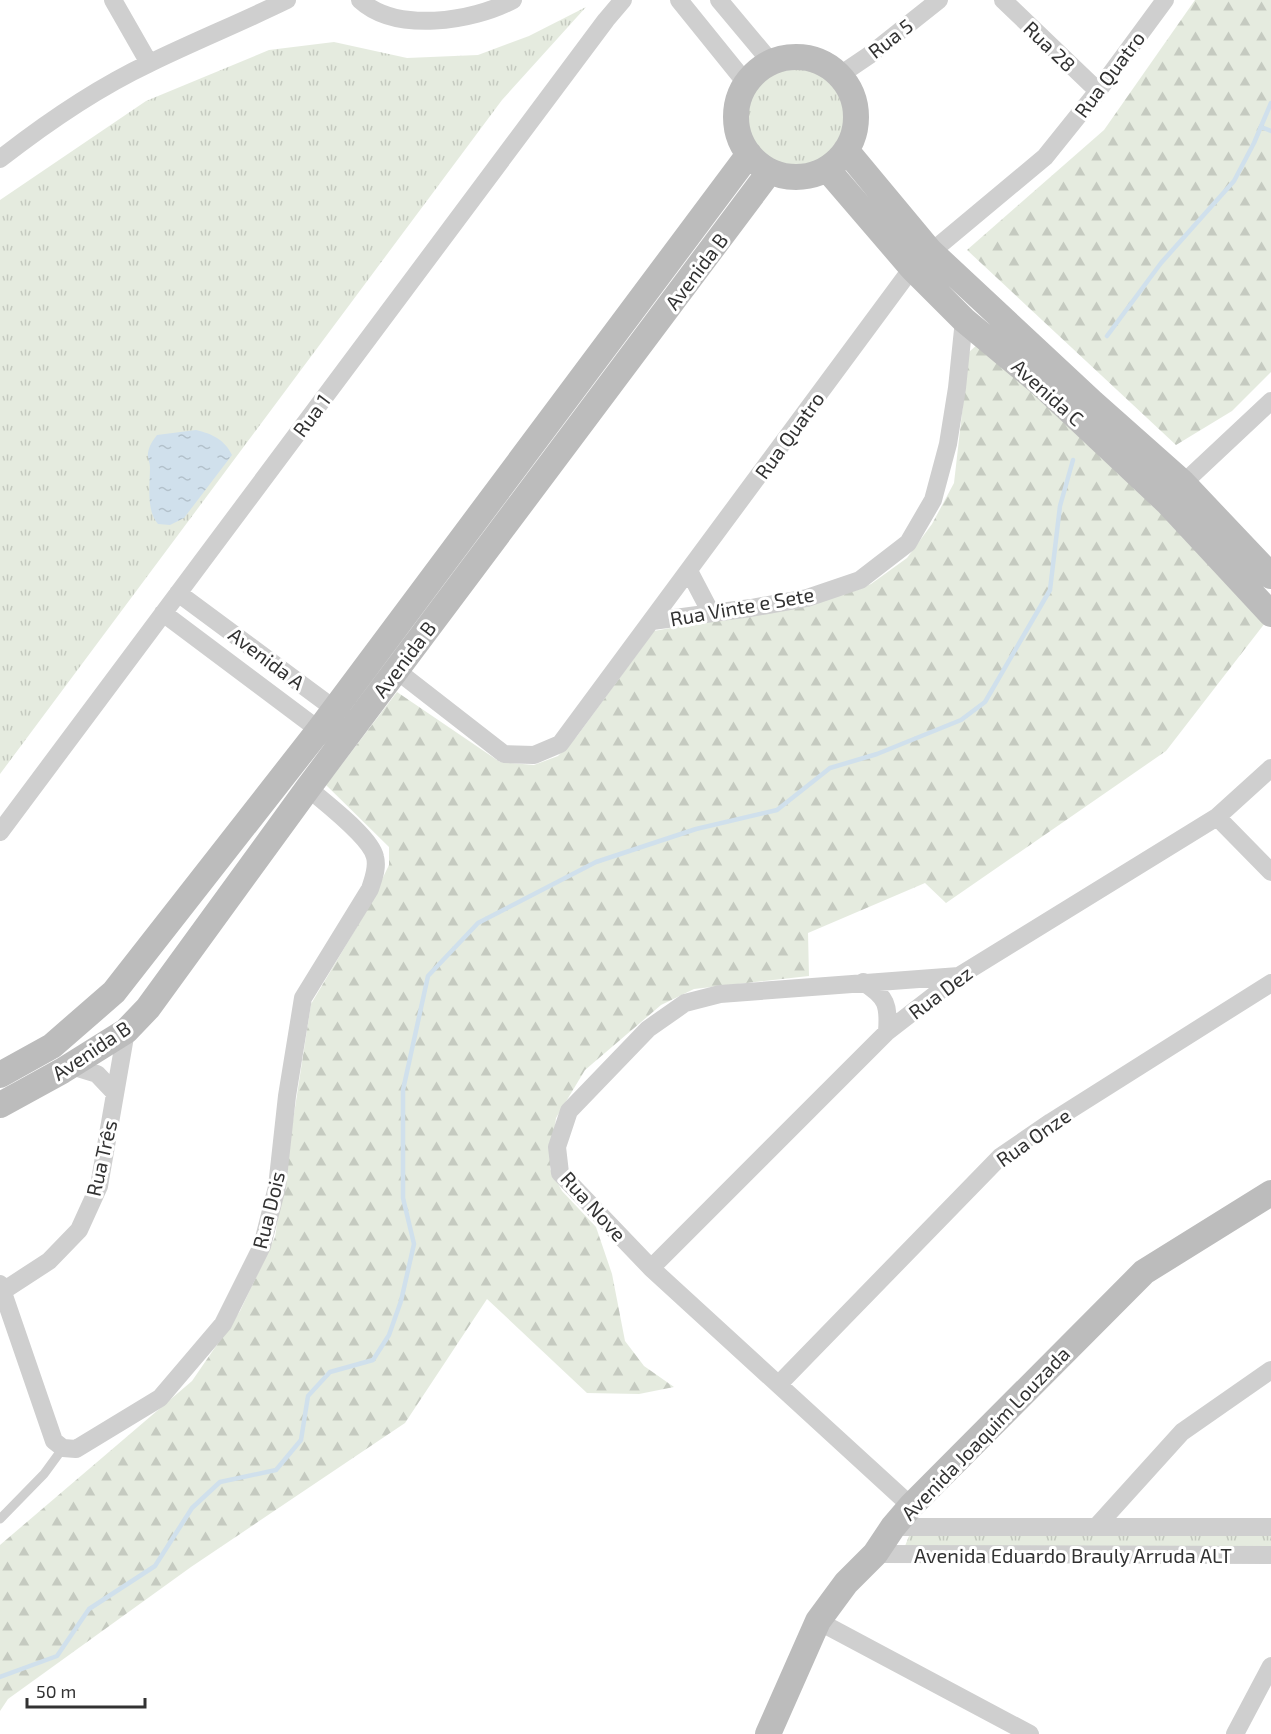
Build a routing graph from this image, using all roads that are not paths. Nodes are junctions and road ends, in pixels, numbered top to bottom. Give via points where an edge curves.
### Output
1 (113, 0) edge
2 (287, 0) edge
3 (360, 0) edge
4 (513, 0) edge
5 (623, 0) edge
6 (679, 0) edge
7 (719, 0) edge
8 (939, 0) edge
9 (1003, 0) edge
10 (1165, 0) edge
11 (771, 62) junction
12 (149, 63) junction
13 (840, 75) junction
14 (746, 83) junction
15 (1098, 91) junction
16 (846, 150) junction
17 (749, 154) junction
18 (0, 159) edge
19 (827, 169) junction
20 (770, 171) junction
21 (930, 251) junction
22 (912, 268) junction
23 (964, 320) junction
24 (1271, 401) edge
25 (1174, 492) junction
26 (689, 571) junction
27 (1271, 576) edge
28 (178, 592) junction
29 (163, 613) junction
30 (711, 613) junction
31 (1271, 614) edge
32 (652, 621) junction
33 (396, 670) junction
34 (335, 709) junction
35 (355, 724) junction
36 (319, 730) junction
37 (339, 746) junction
38 (1271, 768) edge
39 (308, 788) junction
40 (1217, 817) junction
41 (0, 832) edge
42 (1271, 872) edge
43 (959, 976) junction
44 (863, 982) junction
45 (1271, 983) edge
46 (126, 1031) junction
47 (887, 1032) junction
48 (71, 1066) junction
49 (0, 1076) edge
50 (115, 1093) junction
51 (0, 1105) edge
52 (1271, 1193) edge
53 (651, 1268) junction
54 (1, 1288) edge
55 (1271, 1370) edge
56 (779, 1384) junction
57 (63, 1448) junction
58 (911, 1506) junction
59 (0, 1519) edge
60 (893, 1527) junction
61 (1095, 1527) junction
62 (1271, 1527) edge
63 (875, 1554) junction
64 (1271, 1555) edge
65 (818, 1622) junction
66 (1271, 1666) edge
67 (768, 1734) edge
68 (1030, 1734) edge
69 (1235, 1734) edge

1 - 12 street
2 - 12 street
3 - 4 street via 368,8 411,20 462,18
5 - 28 street, Rua 1
6 - 14 street
7 - 11 street
8 - 13 street, Rua 5
9 - 15 street, Rua 28
10 - 15 street, Rua Quatro
11 - 13 street via 808,57
11 - 14 street
12 - 18 street via 34,132
13 - 16 street via 852,92 857,112 855,132
14 - 17 street via 738,100 736,119 739,138
15 - 21 street, Rua Quatro via 1045,157
16 - 19 street
16 - 21 street, Avenida C
17 - 20 street
17 - 34 street, Avenida B
19 - 20 street via 808,176
19 - 22 street, Avenida C
20 - 33 street, Avenida B
21 - 22 street, Rua Quatro
21 - 25 street, Avenida C via 1094,403
22 - 23 street, Avenida C
22 - 26 street, Rua Quatro
23 - 25 street, Avenida C
23 - 30 street, Rua Vinte e Sete via 948,444 933,500 908,543 860,580 807,598
24 - 25 street
25 - 27 street, Avenida C
25 - 31 street, Avenida C
26 - 30 street
26 - 32 street, Rua Quatro
28 - 29 street, Rua 1
28 - 34 street, Avenida A
29 - 36 street, Avenida A
29 - 41 street, Rua 1
30 - 32 street, Rua Vinte e Sete
32 - 33 street, Rua Quatro via 560,744 534,755 504,754
33 - 35 street, Avenida B
34 - 35 street, Avenida A
34 - 36 street, Avenida B
35 - 37 street, Avenida B
36 - 37 street, Avenida A
36 - 49 street, Avenida B via 114,992 51,1046
37 - 39 street, Avenida B
38 - 40 street, Rua Dez
39 - 46 street, Avenida B via 148,1008
39 - 57 street, Rua Dois via 365,839 375,857 375,873 370,889 303,998 277,1187 262,1246 223,1324 160,1398 76,1449
40 - 42 street
40 - 43 street, Rua Dez
43 - 44 street, Rua Nove
43 - 47 street, Rua Dez
44 - 47 street via 878,991 886,1002
44 - 53 street, Rua Nove via 720,994 685,1003 648,1029 569,1111 557,1147 560,1173
45 - 56 street, Rua Onze via 1000,1157
46 - 48 street, Avenida B
46 - 50 street, Rua Três
47 - 53 street, Rua Dez
48 - 50 street, Rua Três via 97,1074
48 - 51 street, Avenida B
50 - 54 street, Rua Três via 99,1186 79,1230 50,1261
52 - 58 street, Avenida Joaquim Louzada via 1144,1272
53 - 56 street, Rua Nove
54 - 57 street via 54,1441
55 - 61 street via 1182,1432
56 - 58 street, Rua Nove
57 - 59 lane via 44,1474
58 - 60 street, Avenida Joaquim Louzada
60 - 61 street, Avenida Eduardo Brauly Arruda ALT
60 - 63 street, Avenida Joaquim Louzada
61 - 62 street, Avenida Eduardo Brauly Arruda ALT
63 - 64 street, Avenida Eduardo Brauly Arruda ALT
63 - 65 street, Avenida Joaquim Louzada via 846,1583
65 - 67 street, Avenida Joaquim Louzada
65 - 68 street
66 - 69 street

